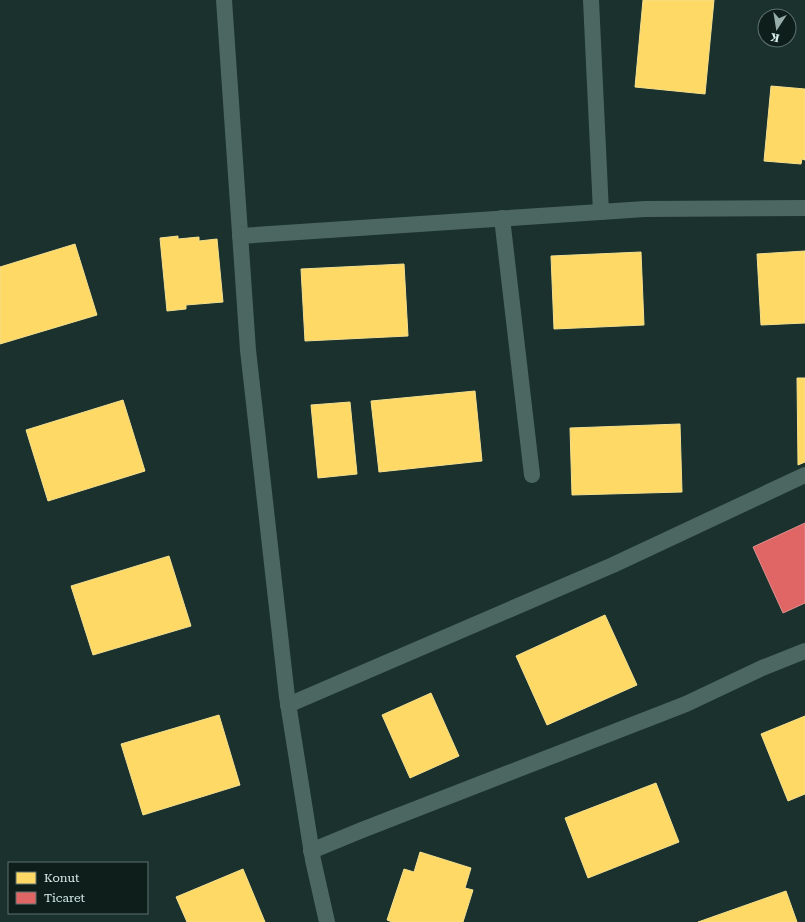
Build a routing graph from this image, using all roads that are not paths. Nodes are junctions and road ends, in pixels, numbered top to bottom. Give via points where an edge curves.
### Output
1 (224, 0) edge
2 (591, 0) edge
3 (805, 208) edge
4 (601, 212) junction
5 (502, 218) junction
6 (240, 236) junction
7 (532, 475) dead end
8 (805, 475) edge
9 (805, 650) edge
10 (288, 705) junction
11 (311, 851) junction
12 (327, 922) edge

1 - 6 street
2 - 4 street
3 - 4 street via 645,209
4 - 5 street
5 - 6 street
5 - 7 street
6 - 10 street via 248,350
8 - 10 street via 613,565
9 - 11 street via 686,704
10 - 11 street
11 - 12 street

